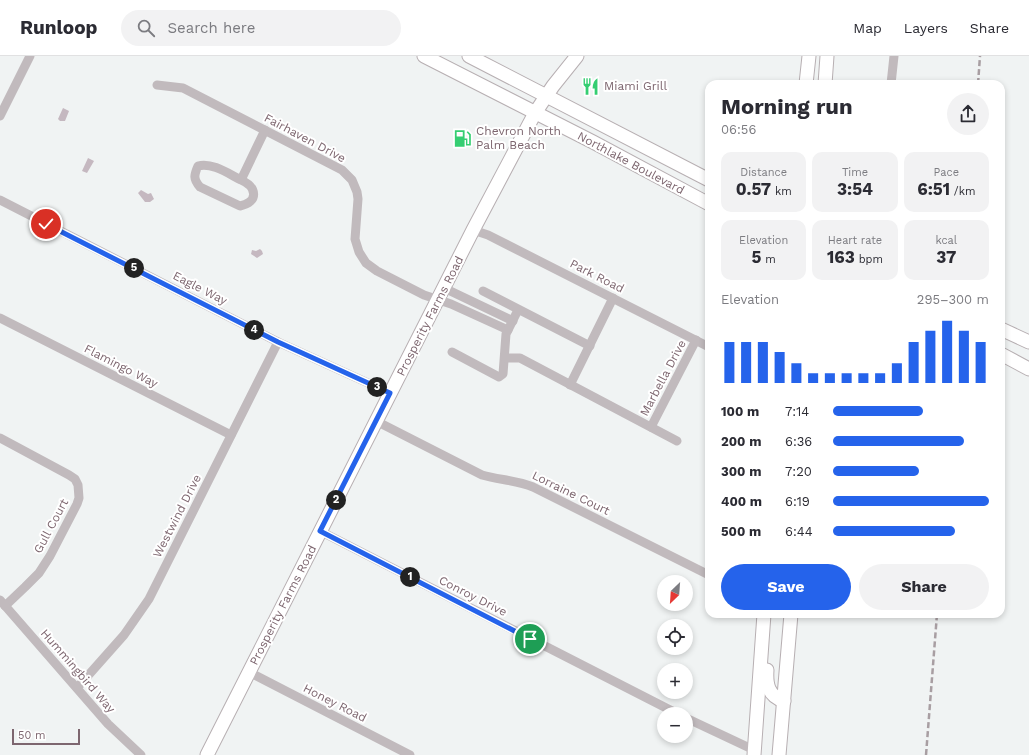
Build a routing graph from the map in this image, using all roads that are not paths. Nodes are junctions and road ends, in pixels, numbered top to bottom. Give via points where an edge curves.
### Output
1 (30, 56) edge
2 (424, 56) edge
3 (469, 56) edge
4 (577, 56) edge
5 (809, 56) edge
6 (827, 56) edge
7 (894, 56) edge
8 (810, 80) edge
9 (825, 80) edge
10 (891, 80) edge
11 (156, 85) dead end
12 (547, 96) junction
13 (535, 112) junction
14 (0, 116) edge
15 (265, 130) junction
16 (705, 178) edge
17 (241, 180) junction
18 (0, 200) edge
19 (705, 202) edge
20 (473, 230) junction
21 (444, 288) junction
22 (483, 291) dead end
23 (613, 298) junction
24 (438, 299) junction
25 (518, 310) junction
26 (0, 318) edge
27 (513, 321) junction
28 (508, 330) junction
29 (1005, 331) edge
30 (696, 340) junction
31 (278, 342) junction
32 (1029, 342) edge
33 (705, 345) edge
34 (590, 346) junction
35 (452, 352) dead end
36 (1005, 356) edge
37 (504, 358) junction
38 (1029, 369) edge
39 (570, 385) junction
40 (390, 393) junction
41 (376, 421) junction
42 (650, 427) junction
43 (231, 435) junction
44 (0, 438) edge
45 (677, 441) dead end
46 (320, 531) junction
47 (705, 574) edge
48 (2, 603) edge
49 (764, 618) edge
50 (771, 618) edge
51 (791, 618) edge
52 (249, 672) junction
53 (77, 688) junction
54 (784, 701) junction
55 (664, 707) edge
56 (693, 722) edge
57 (754, 753) edge
58 (141, 755) edge
59 (207, 755) edge
60 (410, 755) edge
61 (780, 755) edge

1 - 14 street
2 - 13 main road, Northlake Boulevard
3 - 12 main road, Northlake Boulevard
4 - 12 main road, Prosperity Farms Road
5 - 8 main road
6 - 9 main road
7 - 10 street
11 - 15 street, Fairhaven Drive via 183,88
12 - 13 main road, Prosperity Farms Road
12 - 16 main road, Northlake Boulevard
13 - 19 main road, Northlake Boulevard
13 - 20 main road, Prosperity Farms Road
15 - 17 street
15 - 24 street, Fairhaven Drive via 348,174 355,186 358,199 356,246 366,263 424,295
17 - 17 street via 204,164 198,166 194,175 195,182 200,187 240,206 247,205 254,194 248,182
18 - 31 street, Eagle Way
20 - 21 main road, Prosperity Farms Road
20 - 23 street, Park Road via 488,235
21 - 24 main road, Prosperity Farms Road
21 - 27 street
22 - 25 street
23 - 30 street, Park Road
23 - 34 street
24 - 28 street
24 - 40 main road, Prosperity Farms Road
25 - 27 street
25 - 34 street
26 - 43 street, Flamingo Way
27 - 28 street
28 - 37 street
29 - 32 main road
30 - 33 street, Park Road
30 - 42 street, Marbella Drive
31 - 40 street, Eagle Way
31 - 43 street, Westwind Drive
34 - 39 street
35 - 37 street via 499,377 503,374
36 - 38 main road
37 - 39 street, Marbella Drive via 520,358
39 - 42 street, Marbella Drive
40 - 41 main road, Prosperity Farms Road
41 - 46 main road, Prosperity Farms Road
41 - 47 street, Lorraine Court via 482,475 519,481 533,487
42 - 45 street, Marbella Drive
43 - 53 street, Westwind Drive via 140,614
44 - 48 street, Gull Court via 75,479 80,498 42,567 25,587
46 - 52 main road, Prosperity Farms Road
46 - 55 street, Conroy Drive
48 - 53 street, Hummingbird Way
49 - 57 main road
50 - 54 main road via 766,682 770,691
51 - 54 main road
52 - 59 main road, Prosperity Farms Road
52 - 60 street, Honey Road
53 - 58 street, Hummingbird Way via 108,724
54 - 61 main road
56 - 57 street

